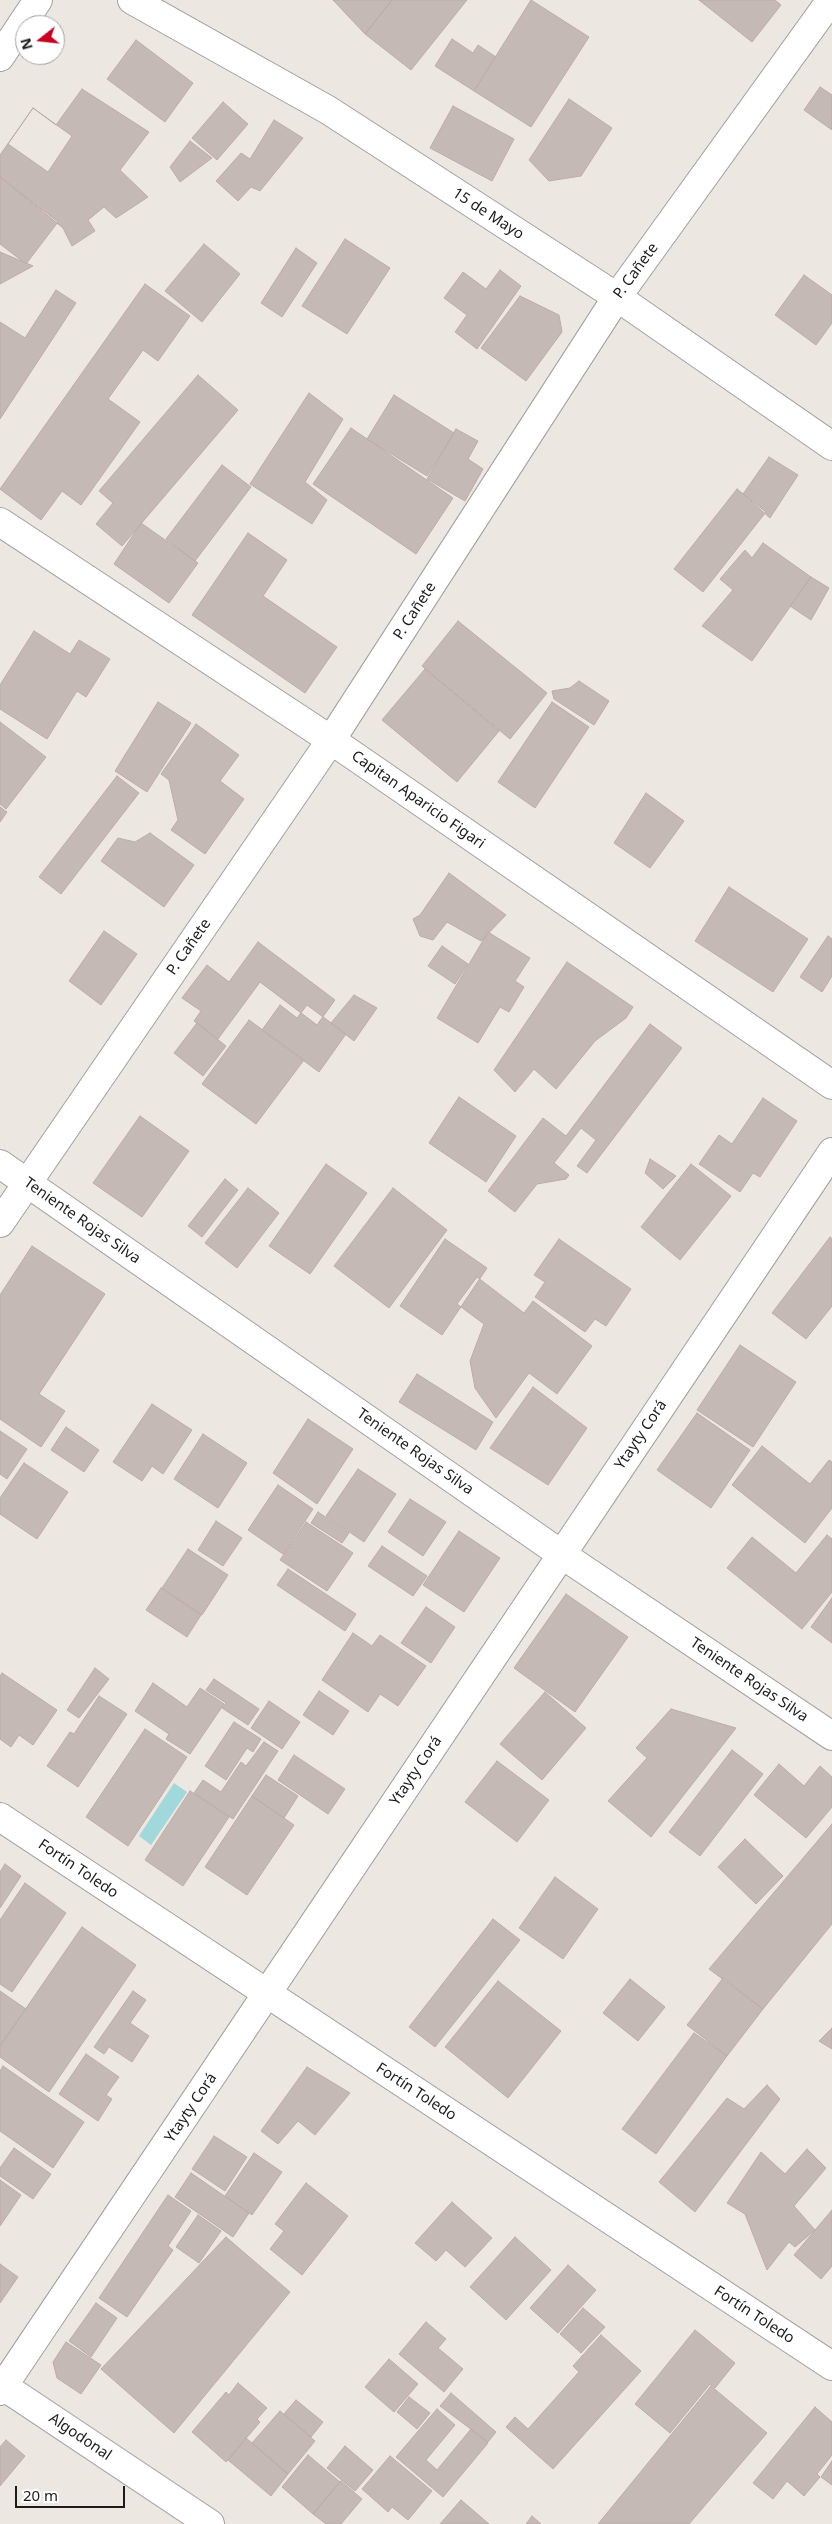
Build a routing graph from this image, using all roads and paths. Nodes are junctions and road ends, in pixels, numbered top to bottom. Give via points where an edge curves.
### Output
1 (38, 0) edge
2 (132, 0) edge
3 (831, 0) edge
4 (0, 57) edge
5 (617, 297) junction
6 (832, 446) edge
7 (0, 522) edge
8 (331, 740) junction
9 (832, 1085) edge
10 (832, 1152) edge
11 (0, 1164) edge
12 (27, 1182) junction
13 (0, 1223) edge
14 (561, 1554) junction
15 (832, 1736) edge
16 (0, 1817) edge
17 (267, 1994) junction
18 (832, 2366) edge
19 (1, 2387) edge
20 (210, 2524) edge

1 - 4 street
2 - 5 street, 15 de Mayo via 328,110
3 - 5 street, P. Cañete
5 - 6 street, 15 de Mayo
5 - 8 street, P. Cañete
7 - 8 street, Capitan Aparicio Figari
8 - 9 street, Capitan Aparicio Figari
8 - 12 street, P. Cañete
10 - 14 street, Ytayty Corá
11 - 12 street, Teniente Rojas Silva
12 - 13 street, P. Cañete
12 - 14 street, Teniente Rojas Silva
14 - 15 street, Teniente Rojas Silva
14 - 17 street, Ytayty Corá
16 - 17 street, Fortín Toledo
17 - 18 street, Fortín Toledo
17 - 19 street, Ytayty Corá
19 - 20 street, Algodonal

